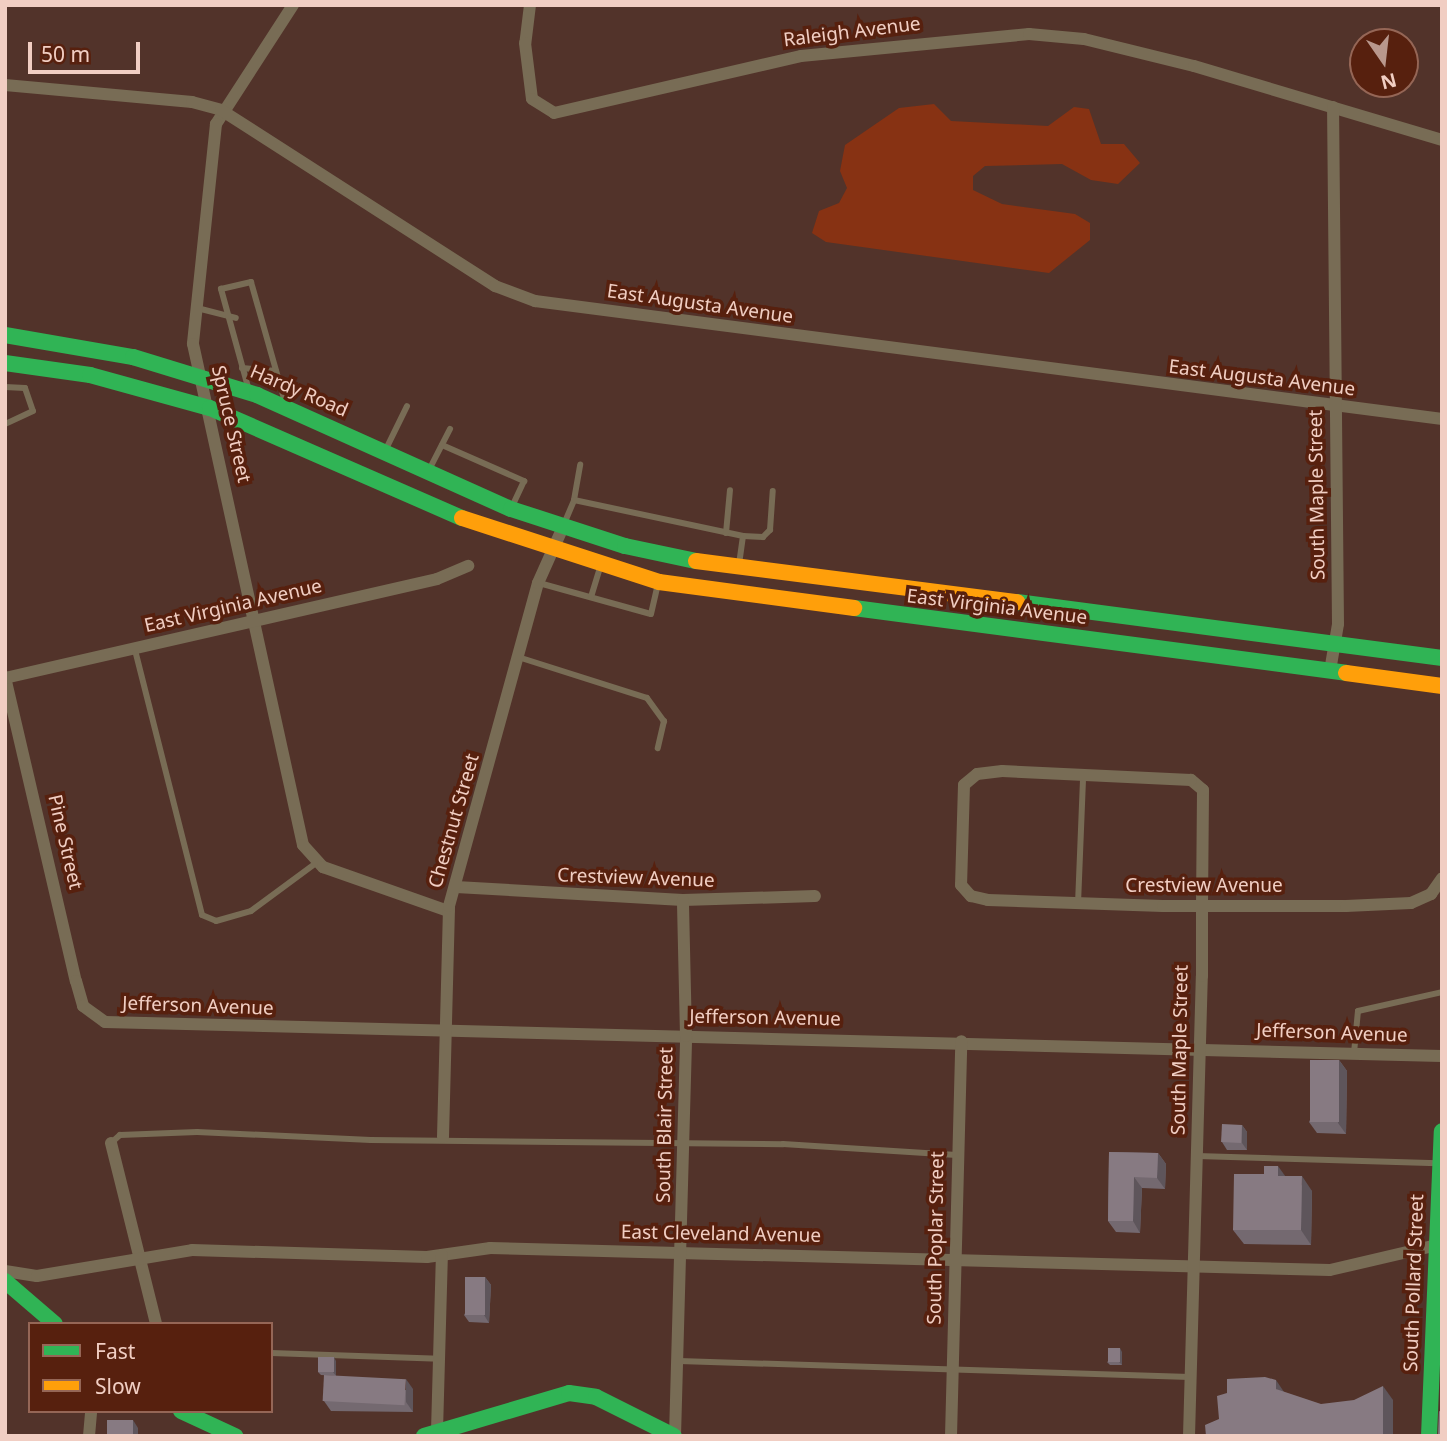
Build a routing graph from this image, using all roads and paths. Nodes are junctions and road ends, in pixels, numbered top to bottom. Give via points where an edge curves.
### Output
1 (293, 5) edge
2 (530, 5) edge
3 (5, 85) edge
4 (1333, 107) junction
5 (221, 110) junction
6 (1442, 140) edge
7 (196, 308) junction
8 (232, 318) junction
9 (5, 335) edge
10 (5, 363) edge
11 (243, 368) junction
12 (276, 371) junction
13 (200, 375) junction
14 (5, 387) edge
15 (249, 392) junction
16 (407, 406) dead end
17 (1334, 406) junction
18 (286, 407) junction
19 (210, 408) junction
20 (1442, 419) edge
21 (5, 424) edge
22 (450, 429) dead end
23 (442, 445) junction
24 (384, 453) junction
25 (580, 465) dead end
26 (428, 473) junction
27 (730, 490) dead end
28 (773, 491) dead end
29 (573, 500) junction
30 (511, 509) junction
31 (563, 527) junction
32 (726, 533) junction
33 (743, 536) junction
34 (550, 552) junction
35 (468, 566) dead end
36 (738, 566) junction
37 (600, 567) junction
38 (659, 582) junction
39 (538, 583) junction
40 (591, 597) junction
41 (250, 624) junction
42 (1335, 644) junction
43 (135, 650) junction
44 (518, 657) junction
45 (1442, 658) edge
46 (1330, 671) junction
47 (5, 678) edge
48 (1442, 687) edge
49 (658, 748) dead end
50 (1083, 777) junction
51 (316, 863) junction
52 (1442, 878) edge
53 (456, 887) junction
54 (815, 895) dead end
55 (683, 900) junction
56 (1079, 904) junction
57 (1202, 905) junction
58 (448, 911) junction
59 (1442, 992) edge
60 (90, 1014) joint
61 (446, 1028) junction
62 (686, 1036) junction
63 (961, 1041) junction
64 (1199, 1048) junction
65 (1354, 1053) junction
66 (1442, 1056) edge
67 (1442, 1132) edge
68 (443, 1137) junction
69 (684, 1142) junction
70 (111, 1143) joint
71 (957, 1155) junction
72 (1197, 1156) junction
73 (1440, 1163) edge
74 (1440, 1245) edge
75 (682, 1253) junction
76 (139, 1255) junction
77 (443, 1255) junction
78 (954, 1259) junction
79 (1194, 1266) junction
80 (5, 1271) edge
81 (5, 1281) edge
82 (53, 1322) edge
83 (156, 1322) edge
84 (273, 1353) edge
85 (439, 1359) junction
86 (679, 1361) junction
87 (953, 1367) junction
88 (1190, 1377) junction
89 (91, 1413) edge
90 (185, 1413) edge
91 (459, 1430) edge
92 (431, 1433) edge
93 (89, 1436) edge
94 (235, 1436) edge
95 (674, 1436) edge
96 (951, 1436) edge
97 (1189, 1436) edge
98 (1429, 1436) edge

1 - 5 street, Spruce Street
2 - 4 street, Raleigh Avenue via 525,43 529,83 537,107 554,113 801,56 1029,34 1125,48
3 - 5 street, East Augusta Avenue via 192,102
4 - 6 street, Raleigh Avenue
4 - 17 street, South Maple Street
5 - 7 street, Spruce Street via 210,146
5 - 17 street, East Augusta Avenue via 495,286 535,302
7 - 8 lane
7 - 13 street, Spruce Street via 193,344
8 - 11 lane
8 - 12 lane via 221,289 251,282
9 - 13 main road, Hardy Road via 86,347
10 - 19 main road via 90,375
11 - 12 lane
11 - 15 lane
12 - 18 lane
13 - 15 main road, Hardy Road
13 - 19 street, Spruce Street
14 - 21 lane via 25,387 33,411
15 - 18 main road, Hardy Road
16 - 24 lane
17 - 20 street, East Augusta Avenue
17 - 42 street, South Maple Street
18 - 24 main road, Hardy Road
19 - 34 main road
19 - 41 street, Spruce Street
22 - 23 lane
23 - 26 lane
23 - 30 lane via 524,481
24 - 26 main road, Hardy Road
25 - 29 lane
26 - 30 main road, Hardy Road
27 - 32 lane
28 - 33 lane via 770,530 764,537
29 - 31 lane
29 - 32 lane
30 - 31 main road, Hardy Road
31 - 34 street, Chestnut Street
31 - 36 main road, East Virginia Avenue via 625,546
32 - 33 lane
33 - 36 lane
34 - 37 main road, East Virginia Avenue
34 - 39 street, Chestnut Street
35 - 41 street, East Virginia Avenue
36 - 42 main road, East Virginia Avenue
37 - 38 main road, East Virginia Avenue
37 - 40 lane
38 - 40 lane via 651,614
38 - 46 main road, East Virginia Avenue
39 - 40 lane
39 - 44 street, Chestnut Street
41 - 43 street, East Virginia Avenue
41 - 51 street, Spruce Street via 296,819
42 - 45 main road, East Virginia Avenue
42 - 46 street, South Maple Street
43 - 47 street, East Virginia Avenue
43 - 51 lane via 202,915 216,921 251,911
44 - 49 lane via 647,698 664,721
44 - 53 street, Chestnut Street
46 - 48 main road, East Virginia Avenue
47 - 60 street, Pine Street via 76,981
50 - 56 lane
50 - 56 street, Crestview Avenue via 985,771 971,778 962,790 961,886 971,896
50 - 57 street, South Maple Street via 1199,783
51 - 58 street
52 - 57 street, Crestview Avenue via 1411,904
53 - 55 street, Crestview Avenue
53 - 58 street, Chestnut Street
54 - 55 street, Crestview Avenue
55 - 62 street, South Blair Street
56 - 57 street, Crestview Avenue
57 - 64 street, South Maple Street
58 - 61 street, Chestnut Street
59 - 65 lane via 1358,1012
60 - 61 street, Jefferson Avenue via 105,1022 154,1026
61 - 62 street, Jefferson Avenue
61 - 68 street, Chestnut Street
62 - 63 street, Jefferson Avenue
62 - 69 street, South Blair Street
63 - 64 street, Jefferson Avenue
63 - 71 street, South Poplar Street
64 - 65 street, Jefferson Avenue
64 - 72 street, South Maple Street
65 - 66 street, Jefferson Avenue
67 - 73 main road, South Pollard Street
68 - 69 lane
68 - 70 lane via 370,1140 197,1132 120,1135
69 - 71 lane
69 - 75 street, South Blair Street
70 - 76 street
71 - 78 street, South Poplar Street
72 - 73 lane
72 - 79 street, South Maple Street
73 - 74 main road, South Pollard Street
74 - 79 street, East Cleveland Avenue via 1344,1269
74 - 98 main road, South Pollard Street
75 - 77 street, East Cleveland Avenue via 470,1248
75 - 78 street, East Cleveland Avenue
75 - 86 street, South Blair Street
76 - 77 street, East Cleveland Avenue via 192,1250
76 - 80 street, East Cleveland Avenue via 37,1276
76 - 83 street
77 - 85 street
78 - 79 street, East Cleveland Avenue
78 - 87 street, South Poplar Street
79 - 88 street, South Maple Street
81 - 82 main road
84 - 85 lane
85 - 92 street
86 - 87 lane
86 - 95 street, South Blair Street
87 - 88 lane
87 - 96 street, South Poplar Street
88 - 97 street, South Maple Street
89 - 93 street
90 - 94 main road
91 - 92 main road
91 - 95 main road via 581,1393

